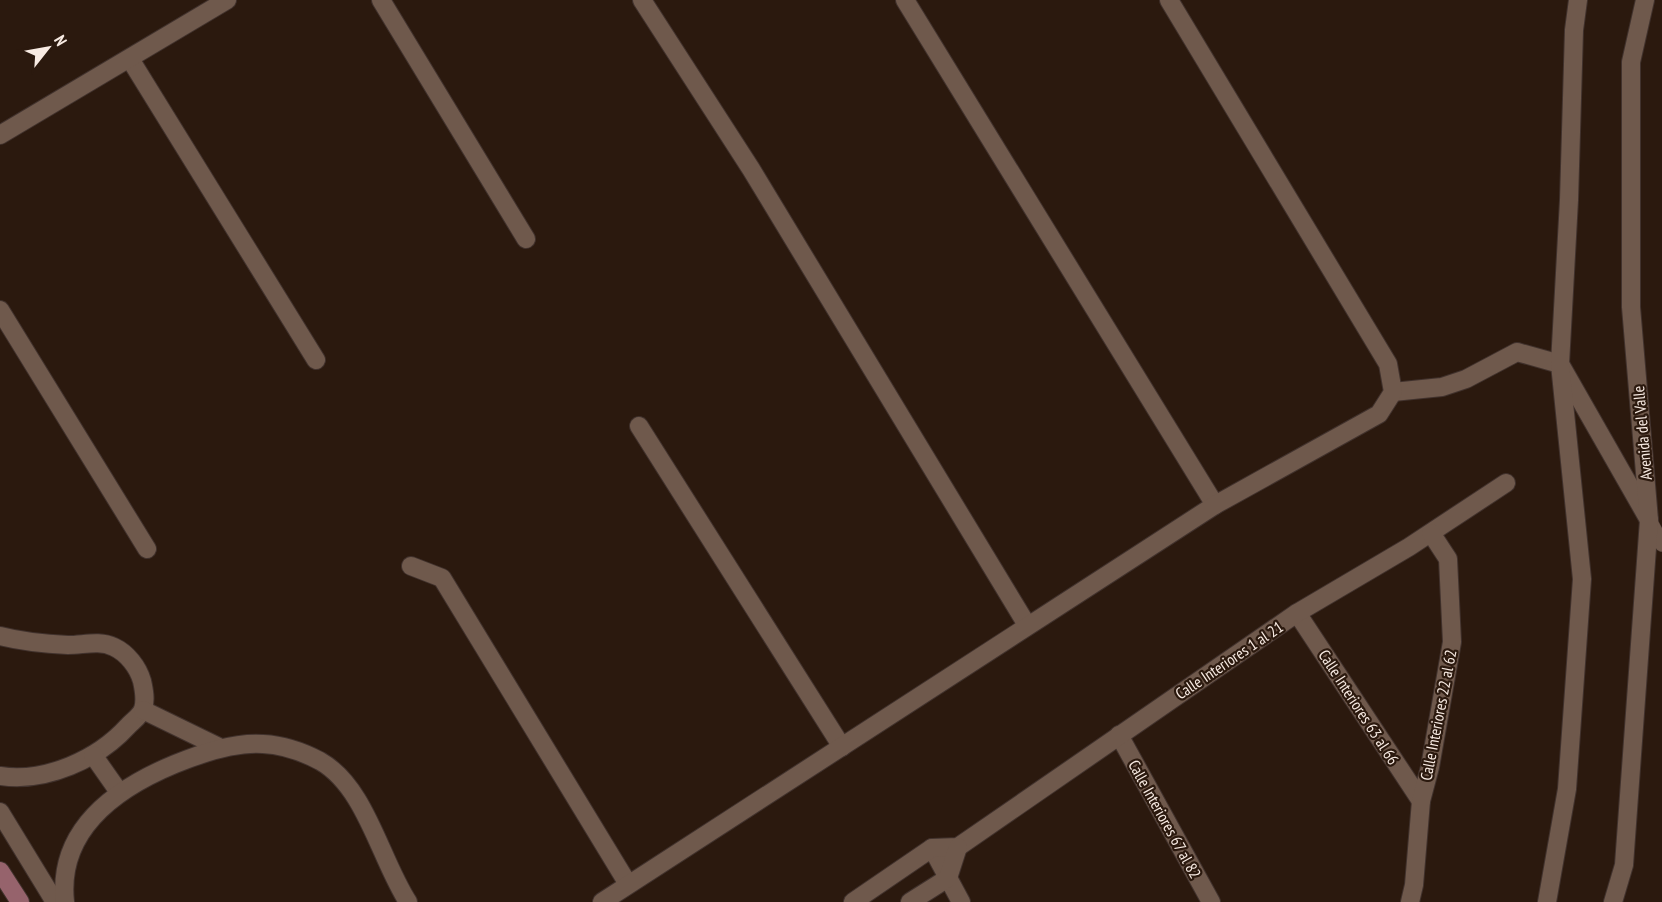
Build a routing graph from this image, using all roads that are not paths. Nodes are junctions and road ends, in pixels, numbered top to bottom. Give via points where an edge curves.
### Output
1 (227, 0) edge
2 (381, 0) edge
3 (642, 0) edge
4 (904, 0) edge
5 (1169, 0) edge
6 (1578, 0) edge
7 (1644, 0) edge
8 (130, 59) junction
9 (0, 135) edge
10 (526, 239) dead end
11 (0, 310) edge
12 (316, 360) dead end
13 (1560, 364) junction
14 (1393, 392) junction
15 (639, 426) dead end
16 (1506, 483) dead end
17 (1215, 505) junction
18 (1649, 520) junction
19 (1431, 532) junction
20 (1662, 544) edge
21 (147, 549) dead end
22 (411, 566) dead end
23 (1297, 613) junction
24 (1027, 625) junction
25 (0, 636) edge
26 (143, 710) junction
27 (1119, 735) junction
28 (842, 747) junction
29 (221, 748) junction
30 (93, 755) junction
31 (0, 776) edge
32 (119, 792) junction
33 (1420, 801) junction
34 (0, 812) edge
35 (958, 847) junction
36 (932, 848) junction
37 (0, 871) edge
38 (948, 878) junction
39 (628, 884) junction
40 (20, 902) edge
41 (55, 902) edge
42 (65, 902) edge
43 (408, 902) edge
44 (602, 902) edge
45 (853, 902) edge
46 (910, 902) edge
47 (961, 902) edge
48 (1211, 902) edge
49 (1410, 902) edge
50 (1546, 902) edge
51 (1613, 902) edge

1 - 8 street
2 - 10 street
3 - 24 street via 751,169
4 - 17 street
5 - 14 street via 1388,364
6 - 13 street
7 - 18 street, Avenida del Valle via 1631,62 1631,307
8 - 9 street
8 - 12 street
11 - 21 street
13 - 14 street via 1517,352 1442,387
13 - 18 street
13 - 50 street via 1582,579 1567,789
14 - 17 street via 1379,414
15 - 28 street
16 - 19 street, Calle Interiores 1 al 21
17 - 24 street
18 - 20 lane
18 - 51 street, Avenida del Valle via 1624,865
19 - 23 street, Calle Interiores 1 al 21
19 - 33 street, Calle Interiores 22 al 62 via 1448,559 1452,642 1430,767
22 - 39 street via 442,578
23 - 27 street, Calle Interiores 1 al 21
23 - 33 street, Calle Interiores 63 al 66
24 - 28 street
25 - 26 street via 21,642 101,643 114,647 140,673 145,693
26 - 29 street
26 - 30 street
27 - 35 street, Calle Interiores 1 al 21
27 - 48 street, Calle Interiores 67 al 82
28 - 39 street
29 - 32 street via 165,768
29 - 43 street via 263,744 322,762 353,793
30 - 31 street via 41,775
30 - 32 street
32 - 42 street via 84,827 66,873
33 - 49 street, Calle Interiores 22 al 62
34 - 41 street
35 - 36 street
35 - 38 street
36 - 38 street
36 - 45 street
37 - 40 main road
38 - 46 street
38 - 47 street
39 - 44 street

